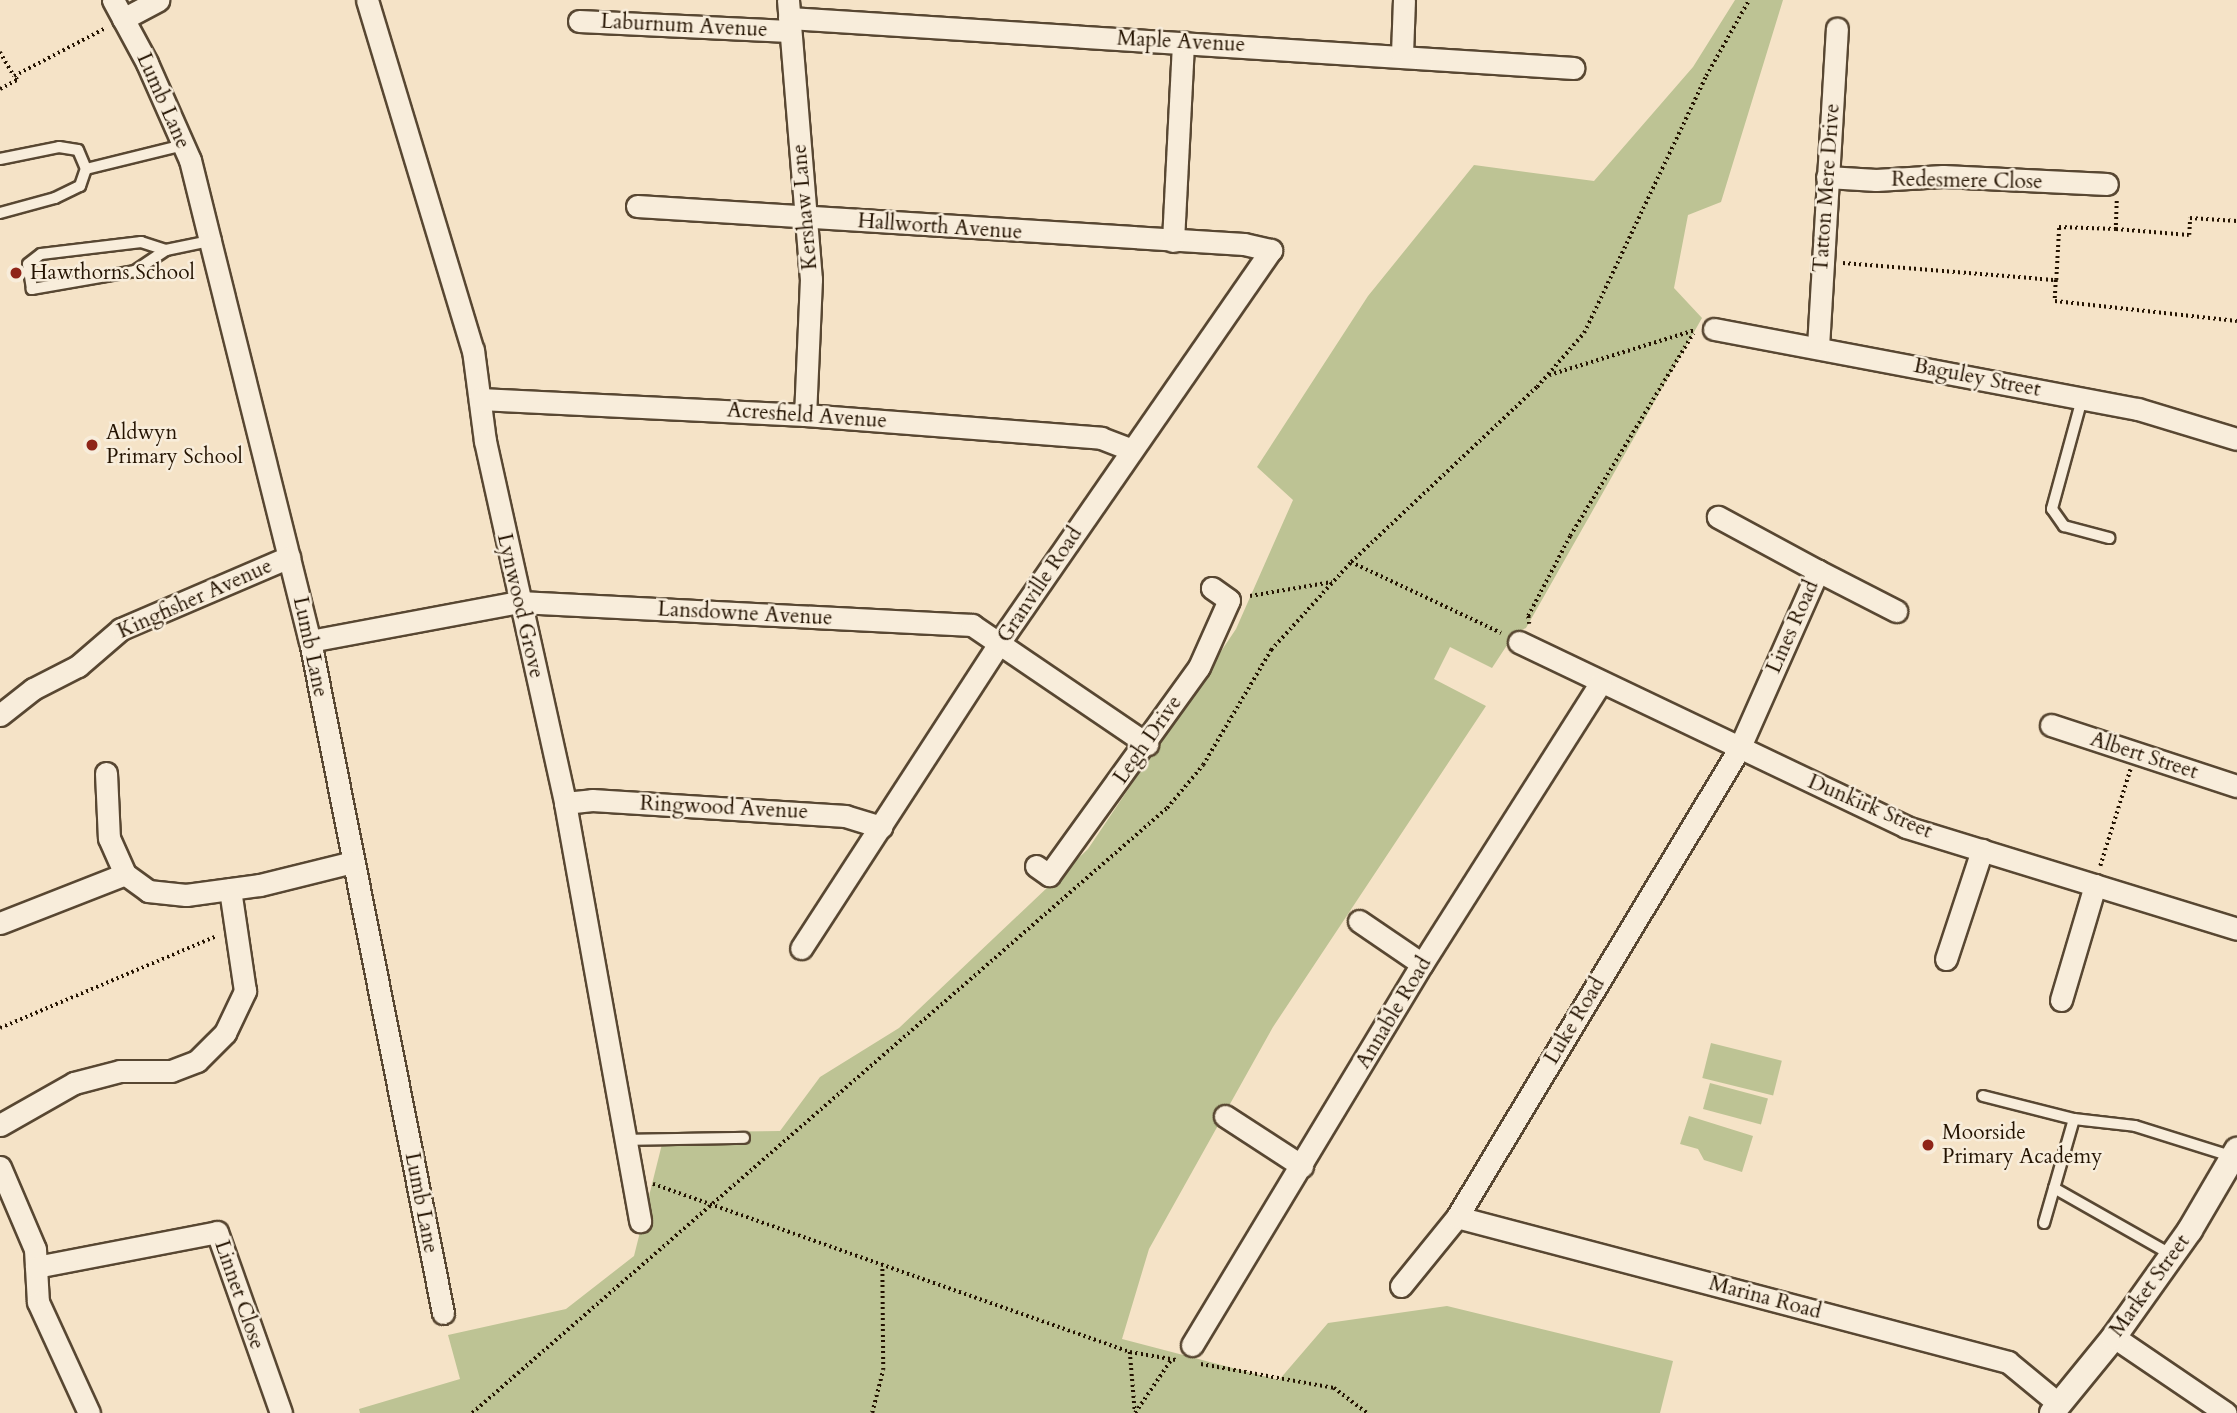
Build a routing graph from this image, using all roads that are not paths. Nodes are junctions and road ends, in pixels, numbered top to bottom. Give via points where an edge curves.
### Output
1 (113, 0) edge
2 (158, 0) edge
3 (367, 0) edge
4 (1404, 0) edge
5 (789, 16) edge
6 (123, 19) junction
7 (579, 21) dead end
8 (1837, 29) dead end
9 (1183, 42) junction
10 (1402, 54) junction
11 (1573, 68) dead end
12 (184, 145) junction
13 (0, 159) edge
14 (86, 169) junction
15 (1827, 177) junction
16 (2107, 184) road end
17 (636, 206) dead end
18 (0, 213) edge
19 (807, 219) junction
20 (210, 241) junction
21 (1173, 242) junction
22 (1244, 244) joint
23 (166, 250) junction
24 (1705, 330) road end
25 (1818, 347) junction
26 (480, 399) junction
27 (2082, 399) junction
28 (805, 415) junction
29 (2237, 439) edge
30 (1132, 450) junction
31 (1718, 517) dead end
32 (2109, 538) dead end
33 (289, 557) junction
34 (1818, 571) junction
35 (1220, 594) road end
36 (519, 602) junction
37 (1896, 611) dead end
38 (310, 641) junction
39 (1000, 642) junction
40 (1519, 642) road end
41 (1600, 684) junction
42 (0, 715) edge
43 (2051, 725) dead end
44 (1147, 744) junction
45 (1739, 749) junction
46 (106, 773) dead end
47 (2237, 786) edge
48 (565, 803) junction
49 (881, 827) junction
50 (1982, 850) junction
51 (353, 862) junction
52 (1036, 866) dead end
53 (125, 874) junction
54 (2095, 885) junction
55 (230, 889) junction
56 (1359, 921) dead end
57 (0, 923) edge
58 (2237, 929) edge
59 (801, 948) dead end
60 (1946, 959) dead end
61 (1422, 964) junction
62 (2061, 1000) dead end
63 (1983, 1096) dead end
64 (1225, 1116) dead end
65 (2074, 1119) junction
66 (0, 1125) edge
67 (744, 1138) dead end
68 (625, 1140) junction
69 (2235, 1154) edge
70 (1302, 1166) junction
71 (0, 1167) edge
72 (2054, 1188) junction
73 (1457, 1217) junction
74 (640, 1221) dead end
75 (2044, 1223) dead end
76 (2172, 1255) junction
77 (36, 1267) junction
78 (1401, 1286) dead end
79 (443, 1313) dead end
80 (2114, 1337) junction
81 (1192, 1357) road end
82 (2055, 1408) edge
83 (2216, 1410) edge
84 (84, 1411) edge
85 (281, 1413) edge

1 - 6 street, Lumb Lane
2 - 6 street
3 - 26 street, Lynwood Grove via 473,350
4 - 10 street
5 - 7 street, Laburnum Avenue
5 - 9 street, Maple Avenue
5 - 19 street, Kershaw Lane
6 - 12 street, Lumb Lane
8 - 15 street, Tatton Mere Drive
9 - 10 street, Maple Avenue
9 - 21 street
10 - 11 street, Maple Avenue
12 - 14 lane
12 - 20 street, Lumb Lane
13 - 14 lane via 59,147 78,150
14 - 18 lane via 80,186
15 - 16 street, Redesmere Close via 1943,176
15 - 25 street, Tatton Mere Drive
17 - 19 street, Hallworth Avenue
19 - 21 street, Hallworth Avenue
19 - 28 street, Kershaw Lane via 811,279
20 - 23 lane
20 - 33 street, Lumb Lane
21 - 22 street, Hallworth Avenue
22 - 30 street, Granville Road via 1271,250
23 - 23 lane via 141,242 41,254 28,264 32,289 135,271
24 - 25 street, Baguley Street
25 - 27 street, Baguley Street
26 - 28 street, Acresfield Avenue
26 - 36 street, Lynwood Grove
27 - 29 street, Baguley Street
27 - 32 lane via 2052,500 2053,514 2064,526
28 - 30 street, Acresfield Avenue via 1101,438
30 - 39 street, Granville Road
31 - 34 street, Lines Road
33 - 38 street, Lumb Lane
33 - 42 street, Kingfisher Avenue via 121,629 78,666 33,689
34 - 37 street
34 - 45 street, Lines Road
35 - 44 street, Legh Drive via 1199,667
36 - 38 street, Lansdowne Avenue
36 - 39 street, Lansdowne Avenue via 972,625
36 - 48 street, Lynwood Grove
38 - 51 street, Lumb Lane
39 - 44 street, Lansdowne Avenue
39 - 49 street, Granville Road
40 - 41 street, Dunkirk Street
41 - 45 street, Dunkirk Street
41 - 61 street, Annable Road
43 - 47 street, Albert Street
44 - 52 street, Legh Drive via 1049,875
45 - 50 street, Dunkirk Street via 1906,827
45 - 73 street, Luke Road
46 - 53 street via 109,838
48 - 49 street, Ringwood Avenue via 592,800 845,816
48 - 68 street, Lynwood Grove
49 - 59 street, Granville Road
50 - 54 street, Dunkirk Street
50 - 60 street
51 - 55 street
51 - 79 street, Lumb Lane
53 - 55 street via 148,891 186,895
53 - 57 street
54 - 58 street, Dunkirk Street
54 - 62 street
55 - 66 street via 245,991 225,1033 197,1061 171,1071 120,1071 74,1083
56 - 61 street
61 - 70 street, Annable Road
63 - 65 lane
64 - 70 street
65 - 69 lane via 2135,1126
65 - 72 lane
67 - 68 lane
68 - 74 street, Lynwood Grove
69 - 76 street, Market Street
70 - 81 street, Annable Road
71 - 77 street via 25,1223
72 - 75 lane
72 - 76 lane
73 - 78 street, Luke Road
73 - 82 street, Marina Road via 2008,1362
76 - 80 street, Market Street
77 - 84 street via 38,1302
77 - 85 street, Linnet Close via 217,1232
80 - 82 street, Market Street
80 - 83 street

